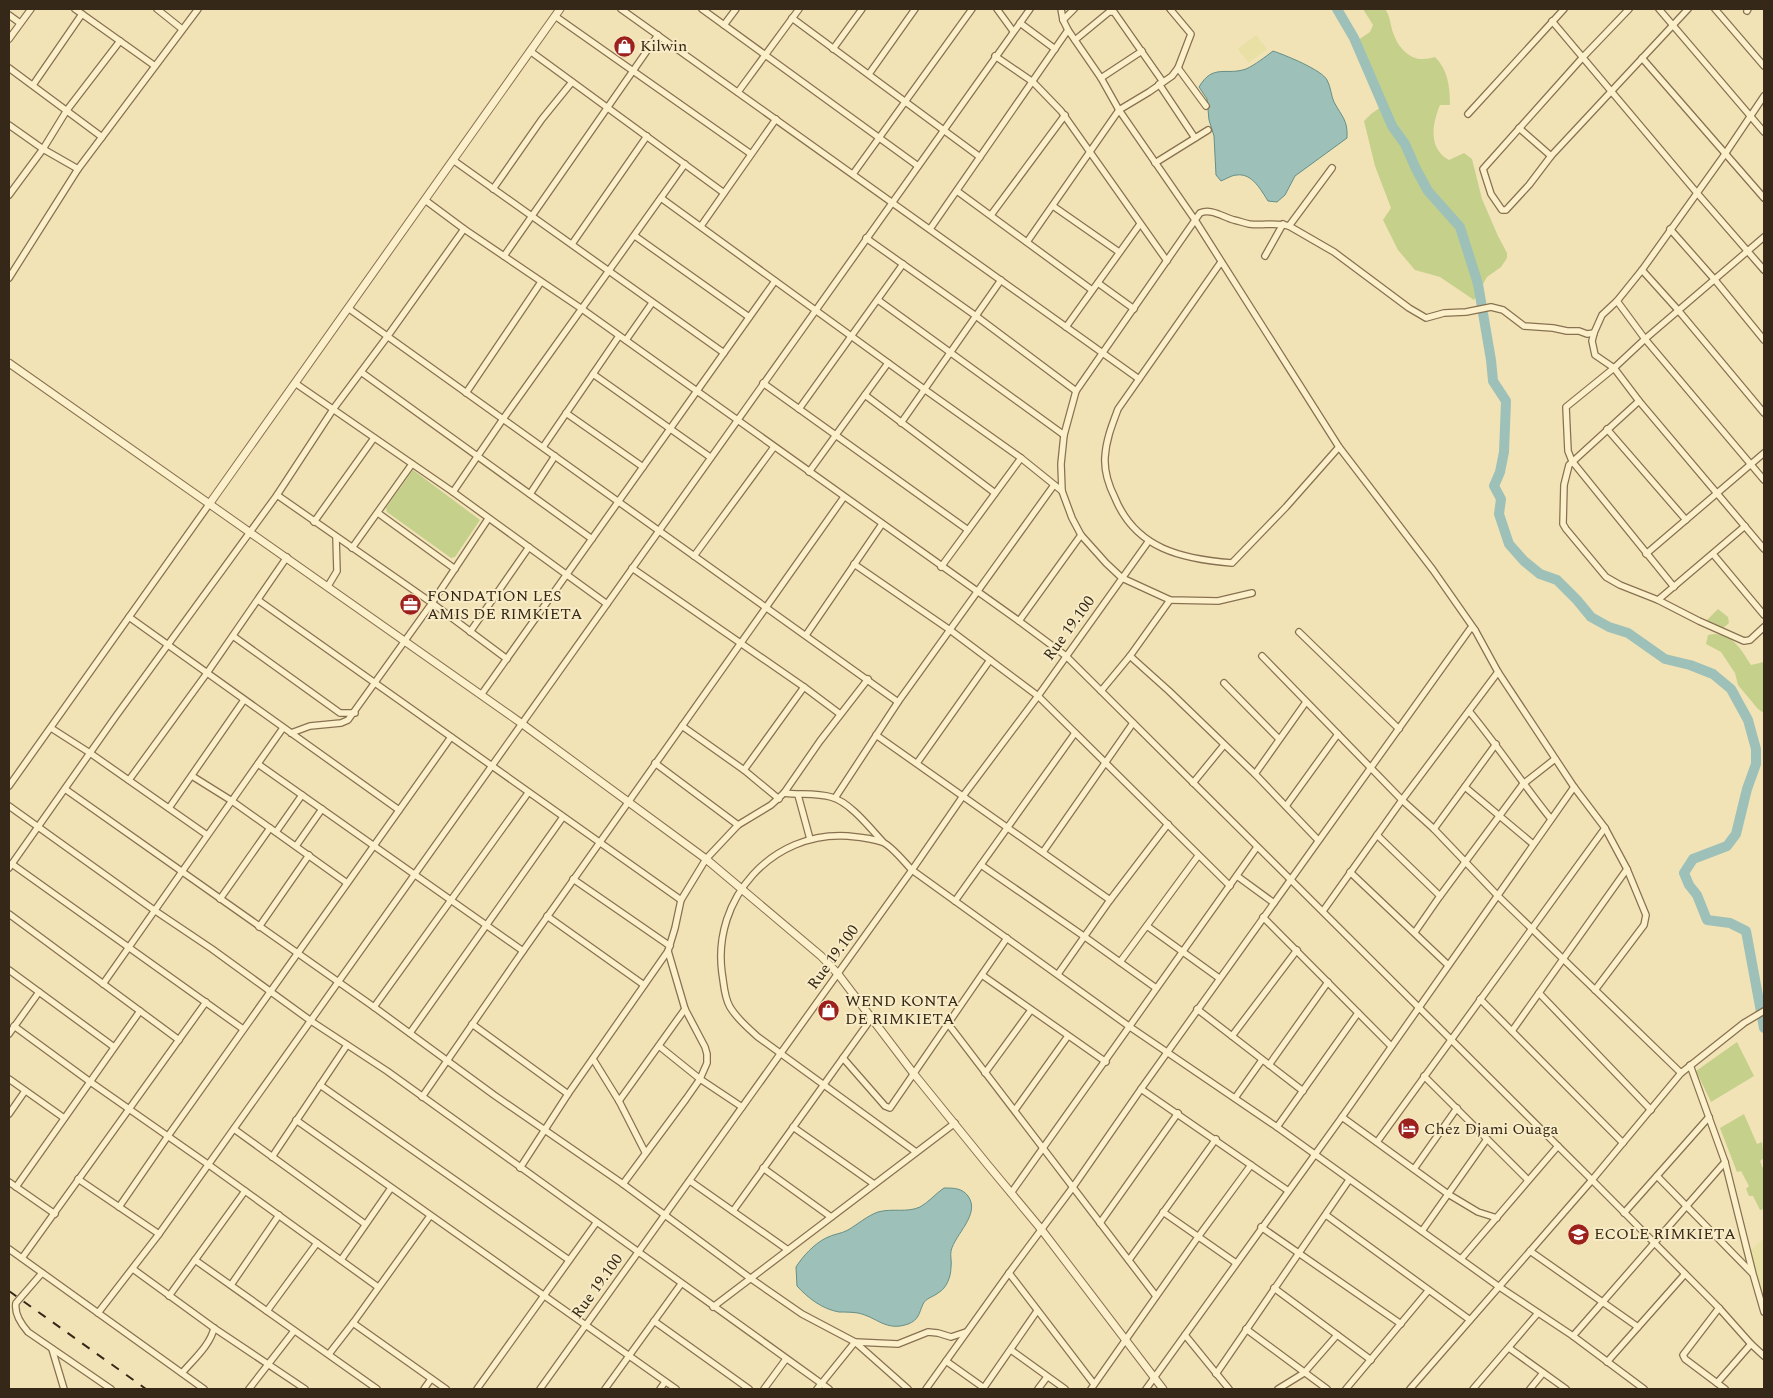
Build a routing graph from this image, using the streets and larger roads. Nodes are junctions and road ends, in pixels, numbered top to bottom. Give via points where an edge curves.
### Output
1 (31, 9) edge
2 (75, 9) edge
3 (157, 9) edge
4 (198, 9) edge
5 (560, 9) edge
6 (621, 9) edge
7 (702, 9) edge
8 (736, 9) edge
9 (799, 9) edge
10 (862, 9) edge
11 (915, 9) edge
12 (972, 9) edge
13 (997, 9) edge
14 (1030, 9) edge
15 (1061, 9) edge
16 (1074, 9) edge
17 (1170, 9) edge
18 (1564, 9) edge
19 (1629, 9) edge
20 (1659, 9) edge
21 (1688, 9) edge
22 (1715, 9) edge
23 (82, 14) junction
24 (9, 15) edge
25 (555, 16) junction
26 (792, 18) junction
27 (1063, 20) junction
28 (1552, 22) junction
29 (20, 23) junction
30 (1020, 23) junction
31 (724, 25) junction
32 (1673, 25) junction
33 (182, 29) junction
34 (1068, 30) junction
35 (1013, 31) junction
36 (658, 35) junction
37 (9, 39) edge
38 (1075, 40) junction
39 (120, 42) junction
40 (833, 49) junction
41 (1055, 49) junction
42 (530, 51) junction
43 (1142, 51) junction
44 (765, 55) junction
45 (995, 56) junction
46 (1583, 57) junction
47 (1642, 58) junction
48 (155, 66) junction
49 (1764, 66) edge
50 (9, 68) edge
51 (1178, 68) junction
52 (634, 71) junction
53 (868, 74) junction
54 (1101, 78) junction
55 (572, 82) junction
56 (1033, 82) junction
57 (1161, 83) junction
58 (33, 85) junction
59 (1611, 91) junction
60 (738, 92) junction
61 (1764, 96) edge
62 (905, 100) junction
63 (1206, 106) dead end
64 (608, 108) junction
65 (67, 110) junction
66 (1119, 110) junction
67 (1468, 114) dead end
68 (1065, 115) junction
69 (1751, 116) junction
70 (776, 119) junction
71 (9, 124) edge
72 (1520, 128) junction
73 (943, 130) junction
74 (1208, 130) dead end
75 (1764, 132) edge
76 (647, 136) junction
77 (102, 137) junction
78 (1195, 138) junction
79 (880, 139) junction
80 (43, 149) junction
81 (1089, 151) junction
82 (751, 154) junction
83 (1726, 154) junction
84 (1551, 156) junction
85 (980, 157) junction
86 (453, 160) junction
87 (1155, 162) junction
88 (685, 164) junction
89 (918, 166) junction
90 (1332, 168) dead end
91 (78, 169) junction
92 (853, 174) junction
93 (493, 189) junction
94 (957, 190) junction
95 (724, 193) junction
96 (1697, 193) junction
97 (9, 195) edge
98 (661, 198) junction
99 (1764, 198) edge
100 (425, 200) junction
101 (892, 202) junction
102 (1053, 206) junction
103 (991, 215) junction
104 (532, 216) junction
105 (1195, 220) junction
106 (1140, 224) junction
107 (1286, 225) junction
108 (700, 226) junction
109 (464, 229) junction
110 (930, 229) junction
111 (1670, 229) junction
112 (635, 236) junction
113 (1764, 237) edge
114 (866, 238) junction
115 (1027, 242) junction
116 (572, 244) junction
117 (1748, 251) junction
118 (1119, 252) junction
119 (504, 256) junction
120 (1265, 256) dead end
121 (1167, 262) junction
122 (1221, 262) junction
123 (903, 264) junction
124 (1642, 270) junction
125 (1764, 270) edge
126 (609, 272) junction
127 (9, 278) edge
128 (1001, 280) junction
129 (1715, 280) junction
130 (775, 281) junction
131 (541, 282) junction
132 (1098, 283) junction
133 (1092, 290) junction
134 (878, 300) junction
135 (1617, 301) junction
136 (652, 303) junction
137 (348, 308) junction
138 (582, 309) junction
139 (816, 309) junction
140 (1134, 309) junction
141 (1678, 310) junction
142 (976, 316) junction
143 (750, 317) junction
144 (1066, 327) junction
145 (1594, 333) junction
146 (619, 336) junction
147 (852, 336) junction
148 (388, 337) junction
149 (1645, 339) junction
150 (626, 340) junction
151 (1764, 340) edge
152 (950, 352) junction
153 (724, 353) junction
154 (1102, 353) junction
155 (9, 363) edge
156 (888, 363) junction
157 (1614, 368) junction
158 (362, 372) junction
159 (593, 374) junction
160 (1139, 379) junction
161 (295, 383) junction
162 (763, 383) junction
163 (924, 389) junction
164 (697, 391) junction
165 (1076, 391) junction
166 (466, 393) junction
167 (864, 395) junction
168 (1639, 401) junction
169 (334, 408) junction
170 (799, 409) junction
171 (566, 413) junction
172 (1764, 413) edge
173 (503, 419) junction
174 (737, 420) junction
175 (901, 423) junction
176 (670, 429) junction
177 (1607, 429) junction
178 (835, 434) junction
179 (1064, 435) junction
180 (374, 438) junction
181 (774, 447) junction
182 (1339, 447) junction
183 (543, 448) junction
184 (1764, 453) edge
185 (478, 456) junction
186 (555, 456) junction
187 (710, 458) junction
188 (1021, 458) junction
189 (1572, 461) junction
190 (412, 464) junction
191 (1751, 465) junction
192 (643, 467) junction
193 (809, 472) junction
194 (1764, 480) edge
195 (1054, 485) junction
196 (1062, 491) junction
197 (452, 492) junction
198 (995, 493) junction
199 (1717, 493) junction
200 (276, 494) junction
201 (530, 494) junction
202 (844, 497) junction
203 (619, 502) junction
204 (210, 503) junction
205 (378, 513) junction
206 (488, 519) junction
207 (1686, 520) junction
208 (314, 522) junction
209 (882, 524) junction
210 (1745, 526) junction
211 (659, 530) junction
212 (968, 530) junction
213 (250, 531) junction
214 (1081, 535) junction
215 (336, 537) junction
216 (592, 539) junction
217 (1148, 542) junction
218 (529, 547) junction
219 (352, 548) junction
220 (1764, 548) edge
221 (1646, 554) junction
222 (1713, 554) junction
223 (694, 556) junction
224 (286, 557) junction
225 (854, 564) junction
226 (941, 567) junction
227 (632, 568) junction
228 (455, 569) junction
229 (567, 574) junction
230 (1122, 578) junction
231 (328, 586) junction
232 (1674, 587) junction
233 (977, 592) junction
234 (1252, 593) dead end
235 (258, 600) junction
236 (1170, 600) junction
237 (1658, 600) junction
238 (432, 602) junction
239 (607, 604) junction
240 (766, 607) junction
241 (1764, 615) edge
242 (129, 617) junction
243 (1019, 621) junction
244 (1764, 627) edge
245 (950, 630) junction
246 (1475, 630) junction
247 (470, 632) junction
248 (1299, 632) dead end
249 (806, 635) junction
250 (233, 636) junction
251 (404, 641) junction
252 (741, 644) junction
253 (168, 645) junction
254 (1066, 656) junction
255 (1130, 656) junction
256 (1262, 656) dead end
257 (507, 659) junction
258 (990, 660) junction
259 (1498, 672) junction
260 (207, 673) junction
261 (868, 679) junction
262 (374, 683) junction
263 (1224, 683) dead end
264 (804, 687) junction
265 (1102, 691) junction
266 (481, 695) junction
267 (1038, 696) junction
268 (244, 700) junction
269 (898, 702) junction
270 (1306, 702) junction
271 (1469, 711) junction
272 (355, 712) junction
273 (840, 714) junction
274 (521, 723) junction
275 (1132, 723) junction
276 (682, 726) junction
277 (51, 728) junction
278 (283, 728) junction
279 (1399, 729) junction
280 (291, 733) junction
281 (1075, 733) junction
282 (1338, 734) junction
283 (876, 735) junction
284 (451, 737) junction
285 (1279, 739) junction
286 (1496, 744) junction
287 (1224, 746) junction
288 (90, 753) junction
289 (1555, 759) junction
290 (1104, 762) junction
291 (655, 763) junction
292 (917, 763) junction
293 (258, 764) junction
294 (491, 766) junction
295 (1370, 767) junction
296 (744, 770) junction
297 (1255, 774) junction
298 (192, 776) junction
299 (129, 780) junction
300 (1193, 782) junction
301 (1523, 784) junction
302 (9, 786) edge
303 (1465, 787) junction
304 (1574, 787) junction
305 (65, 789) junction
306 (784, 793) junction
307 (528, 794) junction
308 (302, 795) junction
309 (798, 795) junction
310 (962, 796) junction
311 (835, 798) junction
312 (779, 799) junction
313 (1402, 800) junction
314 (232, 801) junction
315 (628, 802) junction
316 (9, 806) edge
317 (1286, 806) junction
318 (169, 808) junction
319 (322, 809) junction
320 (399, 810) junction
321 (1500, 815) junction
322 (563, 817) junction
323 (1551, 819) junction
324 (1168, 824) junction
325 (738, 825) junction
326 (38, 826) junction
327 (1008, 826) junction
328 (270, 828) junction
329 (1605, 828) junction
330 (1434, 829) junction
331 (276, 832) junction
332 (207, 835) junction
333 (1377, 835) junction
334 (810, 839) junction
335 (1318, 840) junction
336 (599, 842) junction
337 (883, 842) junction
338 (1533, 844) junction
339 (296, 846) junction
340 (374, 846) junction
341 (1257, 847) junction
342 (1043, 852) junction
343 (308, 855) junction
344 (1198, 856) junction
345 (706, 860) junction
346 (1466, 861) junction
347 (981, 865) junction
348 (10, 866) edge
349 (1627, 869) junction
350 (912, 870) junction
351 (182, 872) junction
352 (1350, 872) junction
353 (414, 874) junction
354 (1237, 876) junction
355 (1290, 879) junction
356 (573, 880) junction
357 (347, 883) junction
358 (1230, 886) junction
359 (742, 889) junction
360 (1497, 895) junction
361 (1440, 896) junction
362 (220, 899) junction
363 (680, 900) junction
364 (955, 900) junction
365 (1110, 900) junction
366 (452, 901) junction
367 (1274, 902) junction
368 (154, 910) junction
369 (1323, 911) junction
370 (9, 914) edge
371 (547, 916) junction
372 (1263, 917) junction
373 (486, 926) junction
374 (1147, 926) junction
375 (259, 927) junction
376 (1532, 928) junction
377 (1416, 932) junction
378 (1085, 936) junction
379 (1007, 938) junction
380 (129, 947) junction
381 (669, 948) junction
382 (1297, 950) junction
383 (522, 951) junction
384 (1182, 952) junction
385 (297, 954) junction
386 (1562, 958) junction
387 (1120, 962) junction
388 (1448, 964) junction
389 (9, 970) edge
390 (838, 974) junction
391 (1058, 974) junction
392 (982, 975) junction
393 (1219, 978) junction
394 (1328, 982) junction
395 (338, 983) junction
396 (103, 984) junction
397 (644, 985) junction
398 (1156, 988) junction
399 (1595, 990) junction
400 (271, 991) junction
401 (39, 992) junction
402 (1539, 994) junction
403 (1480, 999) junction
404 (206, 1002) junction
405 (1418, 1006) junction
406 (374, 1007) junction
407 (685, 1009) junction
408 (1197, 1009) junction
409 (1031, 1010) junction
410 (140, 1011) junction
411 (1764, 1011) edge
412 (1358, 1013) junction
413 (871, 1019) junction
414 (311, 1021) junction
415 (472, 1024) junction
416 (948, 1025) junction
417 (14, 1026) junction
418 (1130, 1027) junction
419 (243, 1029) junction
420 (1512, 1031) junction
421 (9, 1034) edge
422 (410, 1034) junction
423 (1068, 1036) junction
424 (1232, 1036) junction
425 (179, 1040) junction
426 (1451, 1040) junction
427 (347, 1045) junction
428 (659, 1046) junction
429 (1390, 1046) junction
430 (114, 1047) junction
431 (1167, 1052) junction
432 (781, 1054) junction
433 (843, 1058) junction
434 (594, 1059) junction
435 (1262, 1060) junction
436 (446, 1061) junction
437 (1106, 1062) junction
438 (1269, 1065) junction
439 (1690, 1065) junction
440 (985, 1073) junction
441 (1681, 1073) junction
442 (914, 1074) junction
443 (1424, 1076) junction
444 (9, 1079) edge
445 (700, 1079) junction
446 (89, 1081) junction
447 (320, 1085) junction
448 (824, 1085) junction
449 (1141, 1089) junction
450 (1303, 1090) junction
451 (25, 1091) junction
452 (568, 1094) junction
453 (422, 1097) junction
454 (1234, 1098) junction
455 (619, 1101) junction
456 (742, 1107) junction
457 (129, 1108) junction
458 (1457, 1108) junction
459 (1015, 1110) junction
460 (1650, 1110) junction
461 (1178, 1113) junction
462 (9, 1114) edge
463 (1342, 1117) junction
464 (1709, 1117) junction
465 (64, 1118) junction
466 (296, 1120) junction
467 (955, 1123) junction
468 (793, 1127) junction
469 (1277, 1127) junction
470 (234, 1129) junction
471 (546, 1130) junction
472 (168, 1136) junction
473 (1487, 1139) junction
474 (1216, 1140) junction
475 (1377, 1142) junction
476 (1623, 1143) junction
477 (1558, 1146) junction
478 (1042, 1148) junction
479 (646, 1152) junction
480 (916, 1152) junction
481 (1314, 1154) junction
482 (272, 1157) junction
483 (1725, 1162) junction
484 (209, 1165) junction
485 (1251, 1165) junction
486 (520, 1168) junction
487 (763, 1168) junction
488 (1414, 1169) junction
489 (1657, 1176) junction
490 (78, 1179) junction
491 (1349, 1180) junction
492 (1528, 1180) junction
493 (1592, 1180) junction
494 (690, 1181) junction
495 (9, 1182) edge
496 (622, 1184) junction
497 (874, 1184) junction
498 (16, 1187) junction
499 (1073, 1187) junction
500 (391, 1188) junction
501 (1287, 1190) junction
502 (245, 1191) junction
503 (1011, 1193) junction
504 (1448, 1194) junction
505 (1687, 1206) junction
506 (119, 1207) junction
507 (733, 1211) junction
508 (1163, 1212) junction
509 (1624, 1213) junction
510 (55, 1214) junction
511 (279, 1215) junction
512 (664, 1215) junction
513 (1326, 1215) junction
514 (430, 1216) junction
515 (831, 1217) junction
516 (1497, 1218) junction
517 (596, 1223) junction
518 (366, 1224) junction
519 (1100, 1224) junction
520 (1262, 1227) junction
521 (1041, 1229) junction
522 (1422, 1231) junction
523 (160, 1234) junction
524 (1198, 1236) junction
525 (1653, 1242) junction
526 (317, 1243) junction
527 (9, 1249) edge
528 (788, 1250) junction
529 (1530, 1251) junction
530 (638, 1253) junction
531 (1299, 1253) junction
532 (22, 1258) junction
533 (1461, 1259) junction
534 (195, 1260) junction
535 (341, 1260) junction
536 (569, 1260) junction
537 (1130, 1260) junction
538 (1236, 1263) junction
539 (133, 1269) junction
540 (42, 1273) junction
541 (1009, 1273) junction
542 (1685, 1274) junction
543 (1753, 1274) junction
544 (750, 1278) junction
545 (680, 1284) junction
546 (231, 1285) junction
547 (1498, 1286) junction
548 (378, 1287) junction
549 (1274, 1288) junction
550 (1428, 1291) junction
551 (544, 1295) junction
552 (169, 1296) junction
553 (1156, 1296) junction
554 (1602, 1302) junction
555 (713, 1307) junction
556 (1719, 1308) junction
557 (267, 1311) junction
558 (1037, 1311) junction
559 (1764, 1312) edge
560 (98, 1313) junction
561 (1538, 1313) junction
562 (1470, 1320) junction
563 (654, 1321) junction
564 (353, 1323) junction
565 (1401, 1324) junction
566 (586, 1325) junction
567 (1638, 1327) junction
568 (214, 1328) junction
569 (1246, 1329) junction
570 (294, 1331) junction
571 (967, 1332) junction
572 (1185, 1335) junction
573 (1337, 1335) junction
574 (1573, 1336) junction
575 (1125, 1341) junction
576 (855, 1342) junction
577 (1751, 1344) junction
578 (1509, 1348) junction
579 (52, 1349) junction
580 (1010, 1350) junction
581 (329, 1354) junction
582 (629, 1356) junction
583 (1764, 1356) edge
584 (786, 1359) junction
585 (1370, 1360) junction
586 (946, 1361) junction
587 (1607, 1362) junction
588 (268, 1364) junction
589 (182, 1373) junction
590 (1304, 1373) junction
591 (1543, 1373) junction
592 (1216, 1374) junction
593 (1047, 1377) junction
594 (1154, 1377) junction
595 (432, 1379) junction
596 (665, 1382) junction
597 (1718, 1384) junction
598 (819, 1387) edge
599 (1092, 1387) edge
600 (983, 1388) edge
601 (64, 1389) edge
602 (111, 1389) edge
603 (204, 1389) edge
604 (250, 1389) edge
605 (305, 1389) edge
606 (377, 1389) edge
607 (424, 1389) edge
608 (446, 1389) edge
609 (477, 1389) edge
610 (540, 1389) edge
611 (605, 1389) edge
612 (660, 1389) edge
613 (676, 1389) edge
614 (749, 1389) edge
615 (764, 1389) edge
616 (828, 1389) edge
617 (908, 1389) edge
618 (926, 1389) edge
619 (1038, 1389) edge
620 (1065, 1389) edge
621 (1146, 1389) edge
622 (1163, 1389) edge
623 (1229, 1389) edge
624 (1278, 1389) edge
625 (1327, 1389) edge
626 (1346, 1389) edge
627 (1410, 1389) edge
628 (1473, 1389) edge
629 (1530, 1389) edge
630 (1566, 1389) edge
631 (1644, 1389) edge
632 (1725, 1389) edge

1 - 29 street
2 - 23 street
3 - 33 street
4 - 33 street
5 - 25 street
6 - 36 street
7 - 31 street
8 - 31 street
9 - 26 street
10 - 40 street
11 - 53 street
12 - 62 street
13 - 35 street
14 - 30 street
15 - 27 street
16 - 27 street
17 - 51 street via 1191,34
18 - 28 street
19 - 46 street
20 - 32 street
21 - 32 street
22 - 49 street
23 - 39 street
23 - 58 street
24 - 29 street
25 - 42 street
25 - 52 street
26 - 40 street
26 - 44 street
27 - 34 street
28 - 46 street
28 - 67 street
29 - 37 street
30 - 35 street
30 - 41 street
31 - 44 street
32 - 47 street
32 - 69 street
33 - 48 street
34 - 38 street
34 - 41 street
35 - 45 street
36 - 52 street
36 - 60 street
38 - 43 street via 1112,11
38 - 54 street
39 - 48 street
39 - 65 street
40 - 53 street
41 - 56 street
42 - 55 street
42 - 86 street
43 - 54 street
43 - 57 street
44 - 60 street
44 - 79 street
45 - 56 street
45 - 73 street
46 - 59 street
46 - 72 street
47 - 59 street
47 - 83 street
48 - 77 street
50 - 58 street
51 - 57 street
51 - 63 street
52 - 64 street
52 - 82 street
53 - 62 street
54 - 66 street
55 - 64 street
55 - 93 street
56 - 68 street
56 - 85 street
57 - 66 street
57 - 78 street
58 - 65 street
59 - 84 street
59 - 96 street
60 - 70 street
61 - 69 street
62 - 73 street
62 - 79 street
64 - 76 street
64 - 104 street
65 - 77 street
65 - 80 street
66 - 81 street
66 - 87 street
68 - 81 street
68 - 103 street
69 - 75 street
69 - 83 street
70 - 82 street
70 - 92 street
71 - 80 street
72 - 84 street
72 - 84 street via 1483,169 1491,194 1500,208 1506,210
73 - 85 street
73 - 89 street
74 - 78 street
76 - 88 street
76 - 116 street
77 - 91 street
78 - 87 street
79 - 89 street
79 - 92 street
80 - 91 street
80 - 97 street
81 - 102 street
81 - 106 street
82 - 95 street
83 - 96 street
83 - 99 street
85 - 94 street
86 - 93 street
86 - 100 street
87 - 105 street
88 - 95 street
88 - 98 street
89 - 101 street
90 - 107 street
91 - 127 street
92 - 101 street
93 - 104 street
94 - 103 street
94 - 110 street
95 - 108 street
96 - 111 street
96 - 117 street
98 - 108 street
98 - 112 street
100 - 109 street
100 - 137 street
101 - 110 street
101 - 114 street
102 - 115 street
102 - 118 street
103 - 115 street
104 - 116 street
104 - 119 street
105 - 107 street via 1205,210 1250,224
105 - 121 street
105 - 122 street
106 - 118 street
106 - 121 street
107 - 120 street
107 - 145 street via 1351,264 1426,318 1491,307 1503,310 1524,326
108 - 130 street
109 - 119 street
109 - 148 street
110 - 128 street
111 - 124 street
111 - 129 street
112 - 126 street
112 - 143 street
113 - 117 street
114 - 123 street
114 - 139 street
115 - 133 street
116 - 126 street
117 - 125 street
117 - 129 street
118 - 132 street
119 - 131 street
121 - 140 street
122 - 160 street
122 - 182 street
123 - 134 street
123 - 142 street
124 - 135 street
124 - 141 street
126 - 136 street
126 - 138 street
128 - 142 street
128 - 144 street
129 - 141 street
129 - 151 street
130 - 139 street
130 - 143 street
131 - 138 street
131 - 166 street
132 - 133 street
132 - 140 street
133 - 144 street
134 - 147 street
134 - 152 street
135 - 145 street via 1602,315
135 - 149 street
136 - 150 street
136 - 153 street
137 - 148 street
137 - 161 street
138 - 146 street
138 - 173 street
139 - 147 street
139 - 162 street
140 - 154 street
141 - 149 street
141 - 172 street
142 - 152 street
142 - 165 street
143 - 153 street
144 - 154 street
145 - 157 street via 1592,342 1596,354
146 - 150 street
146 - 159 street
147 - 156 street
147 - 170 street
148 - 158 street
148 - 166 street
149 - 157 street
149 - 191 street
150 - 164 street
152 - 163 street
152 - 179 street
153 - 164 street
154 - 160 street
154 - 165 street
155 - 204 street
156 - 163 street
156 - 167 street
157 - 168 street
157 - 189 street via 1566,406 1568,451
158 - 169 street
158 - 185 street
159 - 171 street
159 - 176 street
160 - 217 street via 1118,409 1105,458 1108,483 1120,510
161 - 169 street
161 - 204 street
162 - 170 street
162 - 174 street
163 - 175 street
163 - 188 street
164 - 174 street
164 - 176 street
165 - 179 street
166 - 173 street
167 - 175 street
167 - 178 street
168 - 177 street
168 - 199 street
169 - 180 street
169 - 200 street
170 - 178 street
171 - 183 street
171 - 192 street
173 - 183 street
173 - 185 street
174 - 181 street
174 - 187 street
175 - 198 street
176 - 187 street
176 - 192 street
177 - 189 street
177 - 207 street
178 - 193 street
178 - 212 street
179 - 196 street
180 - 190 street
180 - 208 street
181 - 193 street
181 - 223 street
182 - 217 street via 1232,563 1177,554
182 - 246 street
183 - 186 street
184 - 191 street
185 - 197 street
185 - 201 street
186 - 201 street
186 - 203 street
187 - 211 street
188 - 195 street
188 - 198 street
189 - 221 street
189 - 237 street via 1566,471 1564,485 1564,526 1606,577
190 - 197 street
190 - 205 street
191 - 194 street
191 - 199 street
192 - 203 street
193 - 202 street
195 - 196 street
195 - 233 street
196 - 214 street
197 - 206 street
198 - 212 street
199 - 207 street
199 - 210 street
200 - 208 street
200 - 213 street
201 - 216 street
202 - 209 street
202 - 240 street
203 - 211 street
203 - 216 street
204 - 213 street
204 - 242 street
205 - 219 street
205 - 228 street
206 - 218 street
206 - 228 street
207 - 221 street
208 - 215 street
209 - 225 street
209 - 226 street
210 - 220 street
210 - 222 street
211 - 223 street
211 - 227 street
212 - 226 street
213 - 224 street
213 - 253 street
214 - 230 street
214 - 243 street
215 - 219 street
215 - 231 street via 337,571
216 - 229 street
217 - 230 street, Rue 19.100
218 - 229 street
218 - 247 street
219 - 238 street
221 - 232 street
222 - 232 street
222 - 241 street
223 - 240 street
224 - 231 street
224 - 235 street
225 - 245 street
225 - 249 street
226 - 233 street
227 - 239 street
227 - 252 street
228 - 238 street
229 - 239 street
229 - 257 street
230 - 236 street
230 - 254 street, Rue 19.100
231 - 251 street
232 - 237 street
233 - 243 street
233 - 245 street
234 - 236 street via 1218,601
235 - 250 street
235 - 262 street
236 - 255 street
237 - 244 street via 1744,641 1750,640
238 - 247 street
238 - 251 street
239 - 274 street
240 - 249 street
240 - 252 street
242 - 253 street
242 - 277 street
243 - 254 street
245 - 258 street
245 - 269 street
246 - 259 street
246 - 279 street via 1470,629
247 - 257 street
248 - 279 street
249 - 261 street
250 - 260 street
250 - 272 street via 340,714
251 - 262 street
251 - 266 street
252 - 264 street
252 - 276 street
253 - 260 street
253 - 288 street
254 - 265 street
254 - 267 street, Rue 19.100
255 - 265 street
255 - 287 street
256 - 270 street
257 - 266 street
258 - 267 street
258 - 292 street
259 - 271 street
259 - 289 street
260 - 268 street
260 - 299 street
261 - 269 street
261 - 273 street
262 - 272 street
262 - 284 street
263 - 285 street
264 - 273 street
264 - 296 street
265 - 275 street
266 - 274 street
267 - 281 street
267 - 310 street, Rue 19.100
268 - 278 street
268 - 298 street
269 - 283 street
270 - 282 street
270 - 285 street
271 - 286 street
271 - 313 street
272 - 280 street via 344,722 310,726
273 - 306 street
274 - 294 street
274 - 315 street
275 - 290 street
275 - 300 street
276 - 291 street
276 - 296 street
277 - 288 street
277 - 302 street
278 - 280 street
278 - 293 street
279 - 295 street
280 - 320 street
281 - 290 street
281 - 327 street
282 - 295 street
282 - 317 street
283 - 292 street
283 - 311 street
284 - 294 street
284 - 320 street
285 - 297 street
286 - 301 street
286 - 303 street
287 - 297 street
287 - 300 street
288 - 299 street
288 - 305 street
289 - 301 street
289 - 304 street
290 - 324 street
290 - 342 street
291 - 315 street
291 - 325 street
292 - 310 street
293 - 308 street
293 - 314 street
294 - 307 street
294 - 353 street
295 - 313 street
295 - 335 street
296 - 312 street
297 - 317 street
298 - 314 street
298 - 318 street
299 - 318 street
300 - 341 street
301 - 321 street
301 - 323 street
303 - 321 street
303 - 330 street
304 - 323 street
304 - 329 street
305 - 326 street
305 - 351 street
306 - 309 street
306 - 312 street
307 - 322 street
307 - 366 street
308 - 319 street
308 - 331 street
309 - 311 street
309 - 334 street
310 - 327 street
310 - 350 street, Rue 19.100
311 - 337 street
312 - 325 street
313 - 330 street
313 - 333 street
314 - 328 street
314 - 332 street
315 - 336 street
315 - 345 street
316 - 326 street
317 - 335 street
318 - 332 street
319 - 339 street
319 - 340 street
320 - 340 street
321 - 338 street
321 - 346 street
322 - 336 street
322 - 373 street
323 - 338 street
324 - 344 street
324 - 365 street
325 - 345 street
326 - 348 street
326 - 368 street
327 - 342 street
327 - 347 street
328 - 331 street
328 - 362 street
329 - 349 street
329 - 376 street
330 - 346 street
331 - 339 street
332 - 351 street
333 - 352 street
333 - 361 street
334 - 337 street via 832,835
334 - 359 street via 778,854 758,869
335 - 355 street
336 - 356 street
336 - 363 street
337 - 350 street
338 - 360 street
339 - 343 street
340 - 353 street
340 - 357 street
341 - 354 street
341 - 355 street
342 - 365 street
343 - 357 street
343 - 375 street
344 - 358 street
344 - 374 street
345 - 359 street
345 - 363 street
346 - 360 street
346 - 361 street
347 - 364 street
347 - 378 street
348 - 380 street
349 - 386 street
349 - 399 street via 1646,915 1644,925
350 - 364 street
350 - 390 street, Rue 19.100
351 - 362 street
351 - 368 street
352 - 369 street
352 - 377 street
353 - 366 street
353 - 395 street
354 - 358 street
354 - 367 street
355 - 367 street
355 - 369 street
356 - 371 street
356 - 381 street
357 - 385 street
358 - 384 street
359 - 390 street
359 - 432 street via 729,911 722,935 724,990 737,1016
360 - 376 street
360 - 388 street
361 - 377 street
362 - 375 street
363 - 381 street
364 - 379 street
365 - 378 street
366 - 373 street
366 - 406 street
367 - 372 street
368 - 380 street
368 - 400 street
369 - 405 street
370 - 396 street
371 - 383 street
371 - 397 street
372 - 382 street
372 - 393 street
373 - 383 street
373 - 422 street
374 - 384 street
374 - 387 street
375 - 385 street
376 - 386 street
376 - 403 street
377 - 388 street
378 - 387 street
378 - 391 street
379 - 391 street
379 - 392 street
380 - 396 street
380 - 404 street
381 - 397 street
381 - 407 street
382 - 394 street
382 - 424 street
383 - 415 street
384 - 393 street
384 - 398 street
385 - 395 street
385 - 400 street
386 - 399 street
386 - 402 street
387 - 398 street
388 - 405 street
389 - 401 street
390 - 413 street
390 - 432 street, Rue 19.100
391 - 418 street
392 - 409 street
392 - 416 street
393 - 408 street
394 - 412 street
394 - 438 street
395 - 406 street
395 - 414 street
396 - 410 street
397 - 434 street
398 - 418 street
399 - 441 street
400 - 414 street
400 - 419 street
401 - 417 street
401 - 430 street
402 - 420 street
402 - 460 street
403 - 420 street
403 - 426 street
404 - 419 street
404 - 425 street
405 - 426 street
405 - 429 street
406 - 422 street
407 - 428 street
407 - 445 street via 707,1054
408 - 424 street
408 - 431 street
409 - 423 street
409 - 440 street
410 - 425 street
410 - 430 street
411 - 439 street
412 - 429 street
412 - 450 street
413 - 433 street
413 - 442 street
414 - 427 street
414 - 470 street
415 - 436 street
415 - 452 street
416 - 440 street
416 - 442 street
417 - 421 street
417 - 446 street
418 - 431 street
418 - 437 street
419 - 472 street
420 - 476 street
422 - 436 street
423 - 437 street
423 - 459 street
424 - 435 street
425 - 457 street
426 - 443 street
426 - 477 street
427 - 447 street
427 - 453 street
428 - 445 street
428 - 455 street
429 - 463 street
430 - 446 street
431 - 449 street
431 - 454 street
432 - 448 street
432 - 456 street, Rue 19.100
433 - 442 street via 889,1109
433 - 448 street
434 - 452 street
434 - 455 street
435 - 438 street
435 - 454 street
436 - 453 street
436 - 471 street
437 - 478 street
438 - 450 street
439 - 441 street
439 - 464 street
440 - 459 street
441 - 460 street
442 - 467 street
443 - 458 street
443 - 475 street
444 - 451 street
445 - 456 street
445 - 479 street
446 - 457 street
446 - 465 street
447 - 466 street
447 - 536 street
448 - 468 street
448 - 480 street
449 - 461 street
449 - 499 street
450 - 469 street
451 - 462 street
451 - 465 street
452 - 471 street
453 - 486 street
454 - 469 street
455 - 479 street
456 - 494 street, Rue 19.100
457 - 472 street
457 - 490 street
458 - 473 street
458 - 488 street
459 - 478 street
460 - 476 street
461 - 474 street
461 - 519 street
463 - 475 street
463 - 481 street
464 - 483 street
464 - 489 street
465 - 498 street
466 - 482 street
466 - 500 street
467 - 480 street
467 - 503 street
468 - 487 street
468 - 497 street
469 - 481 street
470 - 482 street
470 - 484 street
471 - 486 street
471 - 496 street
472 - 484 street
472 - 506 street
473 - 492 street
473 - 504 street
474 - 485 street
474 - 508 street
475 - 488 street
476 - 493 street
477 - 492 street
477 - 493 street
478 - 499 street
478 - 503 street
479 - 496 street
480 - 497 street
481 - 491 street
481 - 501 street
482 - 518 street
483 - 505 street
483 - 543 street
484 - 502 street
484 - 523 street
485 - 501 street
485 - 524 street
486 - 517 street
487 - 507 street
487 - 515 street
488 - 504 street
489 - 505 street
489 - 509 street
490 - 506 street
490 - 510 street
491 - 513 street
491 - 522 street
492 - 516 street
493 - 509 street
493 - 529 street
494 - 507 street
494 - 512 street, Rue 19.100
495 - 498 street
496 - 512 street
497 - 515 street
498 - 510 street
499 - 519 street
499 - 521 street
500 - 514 street
500 - 518 street
501 - 520 street
502 - 511 street
502 - 534 street
503 - 521 street
504 - 516 street via 1478,1212
504 - 522 street
505 - 525 street
505 - 543 street
506 - 523 street
507 - 528 street
508 - 524 street
508 - 537 street
509 - 525 street
510 - 532 street
511 - 526 street
511 - 546 street
512 - 530 street, Rue 19.100
512 - 544 street
513 - 531 street
513 - 550 street
514 - 548 street
514 - 551 street
515 - 528 street
516 - 533 street
517 - 530 street
517 - 536 street
518 - 535 street
519 - 537 street
520 - 531 street
520 - 538 street
521 - 541 street
521 - 575 street
522 - 533 street
523 - 539 street
524 - 538 street
524 - 553 street
525 - 542 street
525 - 554 street
526 - 535 street
526 - 557 street
527 - 532 street
528 - 544 street
529 - 547 street
529 - 554 street
530 - 545 street
530 - 566 street, Rue 19.100
531 - 549 street
531 - 565 street
532 - 540 street
533 - 547 street
534 - 546 street
534 - 552 street
535 - 548 street
536 - 551 street
537 - 553 street
538 - 572 street
539 - 552 street
539 - 560 street
540 - 560 street
540 - 579 street via 15,1306 21,1324
541 - 558 street
541 - 571 street
542 - 556 street
542 - 567 street
543 - 559 street
544 - 555 street
544 - 576 street via 802,1314
545 - 555 street
545 - 563 street
546 - 557 street
547 - 561 street
547 - 562 street
548 - 564 street
549 - 569 street
549 - 573 street
550 - 562 street
550 - 565 street
551 - 566 street
551 - 609 street
552 - 568 street
553 - 575 street
554 - 567 street
554 - 574 street
555 - 584 street
556 - 577 street
556 - 597 street via 1683,1354
557 - 570 street
558 - 580 street
558 - 599 street
560 - 589 street
561 - 574 street
561 - 578 street
562 - 627 street
563 - 582 street
563 - 614 street
564 - 581 street
564 - 595 street
565 - 585 street
566 - 582 street
566 - 610 street, Rue 19.100
567 - 587 street
568 - 588 street
568 - 589 street via 208,1342
569 - 590 street
569 - 592 street
570 - 581 street
570 - 588 street
571 - 576 street via 951,1337 928,1332 898,1344
571 - 586 street
572 - 592 street
572 - 594 street
573 - 585 street
573 - 590 street
574 - 587 street
575 - 594 street
575 - 599 street
576 - 598 street
576 - 617 street
577 - 583 street
577 - 597 street
578 - 591 street
578 - 628 street
579 - 601 street
579 - 602 street
580 - 593 street
580 - 600 street
581 - 606 street
582 - 596 street
582 - 611 street
584 - 598 street
584 - 615 street
585 - 626 street
586 - 600 street
586 - 618 street
587 - 631 street
588 - 604 street
588 - 605 street
589 - 603 street
590 - 624 street
590 - 625 street
591 - 629 street
591 - 630 street
592 - 623 street
593 - 619 street
593 - 620 street
594 - 621 street
594 - 622 street
595 - 607 street
595 - 608 street
596 - 612 street
596 - 613 street
597 - 632 street
598 - 616 street

